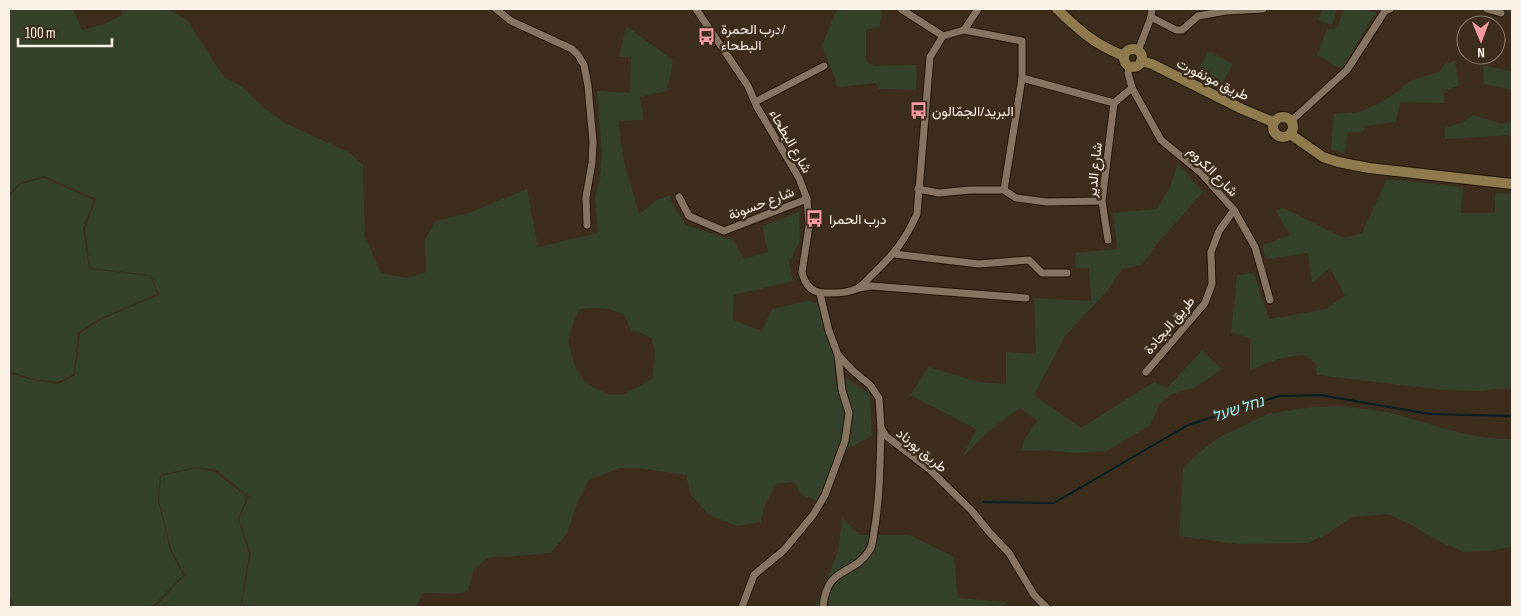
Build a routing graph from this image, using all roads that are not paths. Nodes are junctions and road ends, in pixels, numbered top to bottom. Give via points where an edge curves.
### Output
1 (496, 9) edge
2 (696, 9) edge
3 (901, 9) edge
4 (978, 9) edge
5 (1057, 9) edge
6 (1152, 9) edge
7 (1263, 9) edge
8 (1487, 9) edge
9 (1386, 10) edge
10 (1501, 13) dead end
11 (1151, 17) junction
12 (964, 30) junction
13 (943, 36) junction
14 (1139, 56) junction
15 (1127, 61) junction
16 (824, 66) dead end
17 (1022, 78) junction
18 (1132, 88) junction
19 (755, 102) junction
20 (1114, 103) junction
21 (1291, 121) junction
22 (1273, 122) junction
23 (1290, 134) junction
24 (1512, 184) edge
25 (918, 189) junction
26 (1004, 190) junction
27 (679, 197) dead end
28 (807, 199) junction
29 (1102, 201) junction
30 (1234, 210) junction
31 (587, 225) dead end
32 (1108, 240) dead end
33 (894, 254) junction
34 (1067, 273) dead end
35 (858, 288) junction
36 (820, 294) junction
37 (1026, 298) dead end
38 (1270, 300) dead end
39 (838, 355) junction
40 (1146, 372) dead end
41 (881, 428) junction
42 (742, 607) edge
43 (823, 607) edge
44 (1046, 607) edge

1 - 31 street via 511,21 572,49 584,65 593,142 586,197
2 - 19 street, شارع البطحاء via 748,86
3 - 13 street
4 - 12 street
5 - 15 main road via 1083,33
6 - 11 street
7 - 11 street via 1198,16 1182,30
8 - 10 street
9 - 21 street via 1347,70
11 - 14 street
12 - 13 street
12 - 17 street via 1022,41
13 - 25 street via 930,56
14 - 15 main road via 1138,65
14 - 15 main road via 1129,50
14 - 22 main road, طريق مونفورت
15 - 18 street, شارع الكروم
16 - 19 street
17 - 20 street
17 - 26 street
18 - 20 street
18 - 30 street, شارع الكروم via 1161,140 1200,172
19 - 28 street, شارع البطحاء via 799,178
20 - 29 street, شارع الدير
21 - 22 main road via 1282,116
21 - 23 main road via 1293,128
22 - 23 main road via 1276,134 1285,137
23 - 24 main road via 1323,157 1338,162
25 - 26 street via 939,193
25 - 33 street via 917,214
26 - 29 street via 1016,198 1047,202
27 - 28 street, شارع حسونة via 689,216 724,231
28 - 36 street, شارع البطحاء via 809,226 802,272 809,288
29 - 32 street, شارع الدير
30 - 38 street, شارع الكروم via 1255,247
30 - 40 street, طريق البجادة via 1219,231 1211,252 1212,284 1205,303
33 - 34 street via 979,264 1029,260 1042,273
33 - 35 street
35 - 36 street
35 - 37 street via 871,286
36 - 39 street, طريق بورناد
39 - 41 street, طريق بورناد via 879,398
39 - 42 street via 842,390 849,413 844,441 825,495 784,550 754,575
41 - 43 street via 871,549 861,561 832,580 824,594
41 - 44 street, طريق بورناد via 886,436 929,470 972,511 1009,553 1034,596

